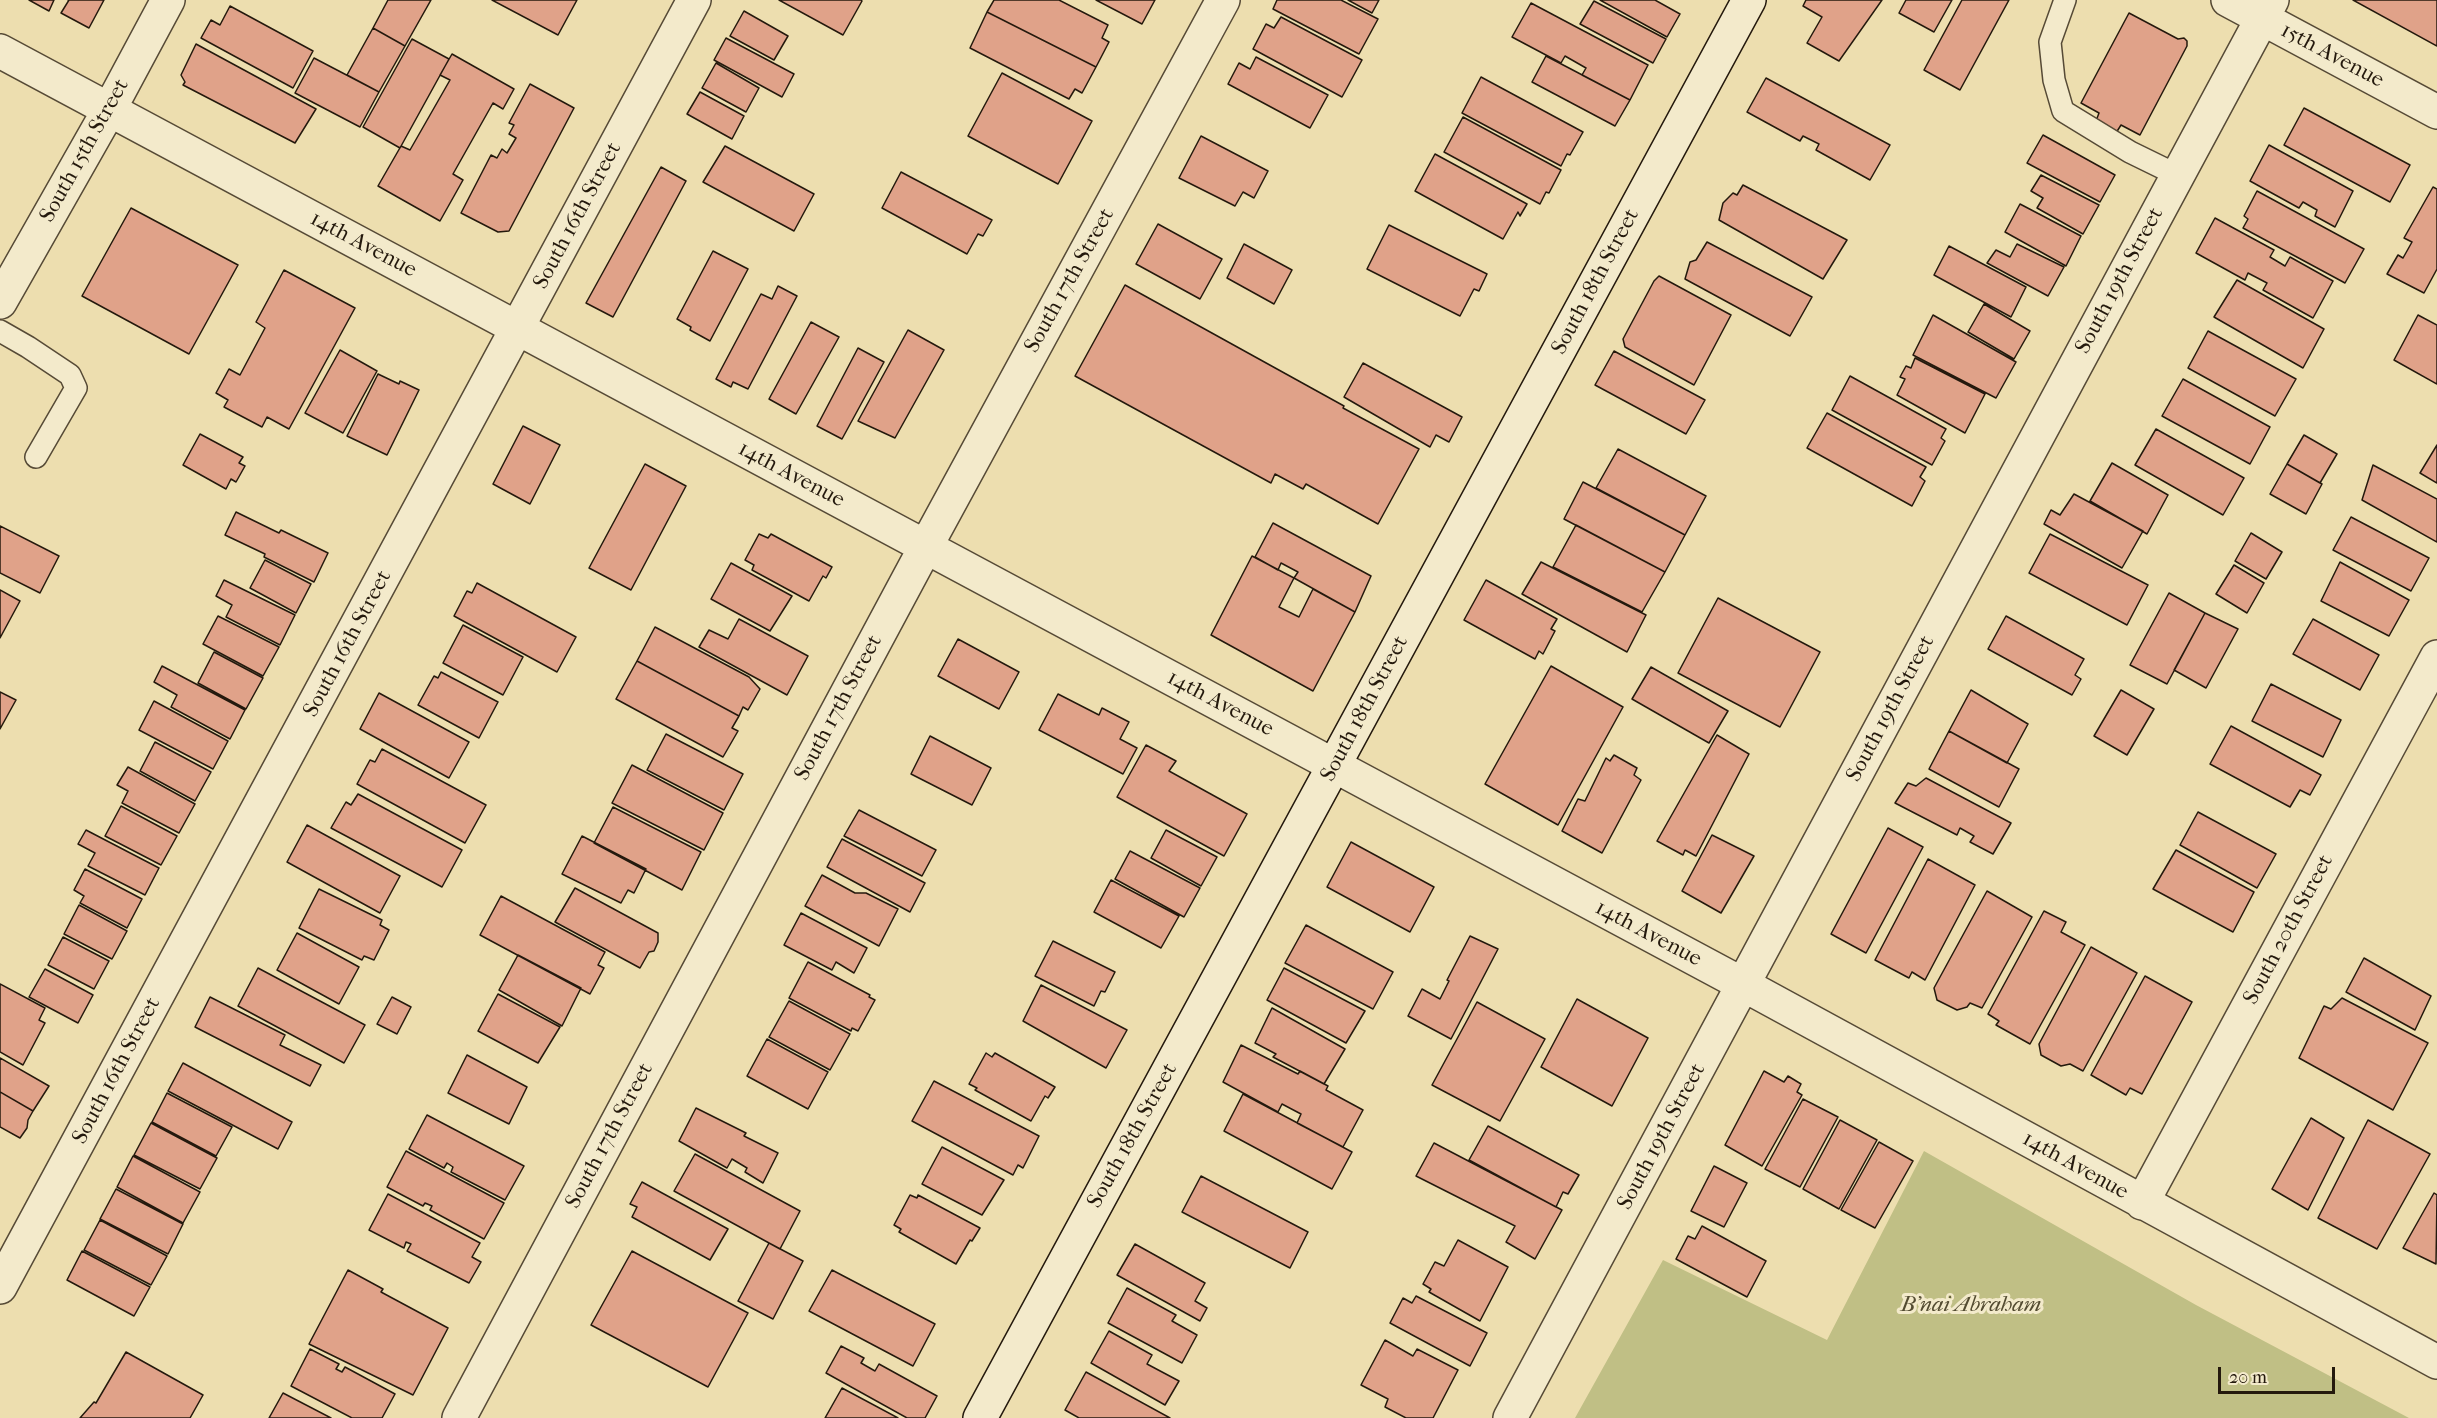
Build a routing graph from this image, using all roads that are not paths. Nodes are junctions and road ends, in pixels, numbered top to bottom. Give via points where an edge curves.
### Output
1 (168, 0) edge
2 (694, 0) edge
3 (1223, 0) edge
4 (1749, 0) edge
5 (2065, 0) edge
6 (2228, 0) edge
7 (2267, 9) edge
8 (0, 51) edge
9 (109, 110) junction
10 (2437, 112) edge
11 (2177, 175) junction
12 (0, 302) edge
13 (519, 328) junction
14 (0, 332) edge
15 (36, 457) dead end
16 (925, 548) junction
17 (2437, 657) edge
18 (1334, 765) junction
19 (1744, 985) junction
20 (2142, 1203) junction
21 (0, 1287) edge
22 (2437, 1362) edge
23 (459, 1418) edge
24 (980, 1418) edge
25 (1510, 1418) edge

1 - 9 street, South 15th Street
2 - 13 street, South 16th Street
3 - 16 street, South 17th Street
4 - 18 street, South 18th Street
5 - 11 lane via 2050,42 2054,80 2063,111
6 - 7 street, 15th Avenue
7 - 10 street, 15th Avenue
7 - 11 street, South 19th Street
8 - 9 street, 14th Avenue
9 - 12 street, South 15th Street
9 - 13 street, 14th Avenue
11 - 19 street, South 19th Street
13 - 16 street, 14th Avenue
13 - 21 street, South 16th Street
14 - 15 lane via 70,375 76,388
16 - 18 street, 14th Avenue
16 - 23 street, South 17th Street
17 - 20 street, South 20th Street
18 - 19 street, 14th Avenue
18 - 24 street, South 18th Street
19 - 20 street, 14th Avenue
19 - 25 street, South 19th Street
20 - 22 street, 14th Avenue

